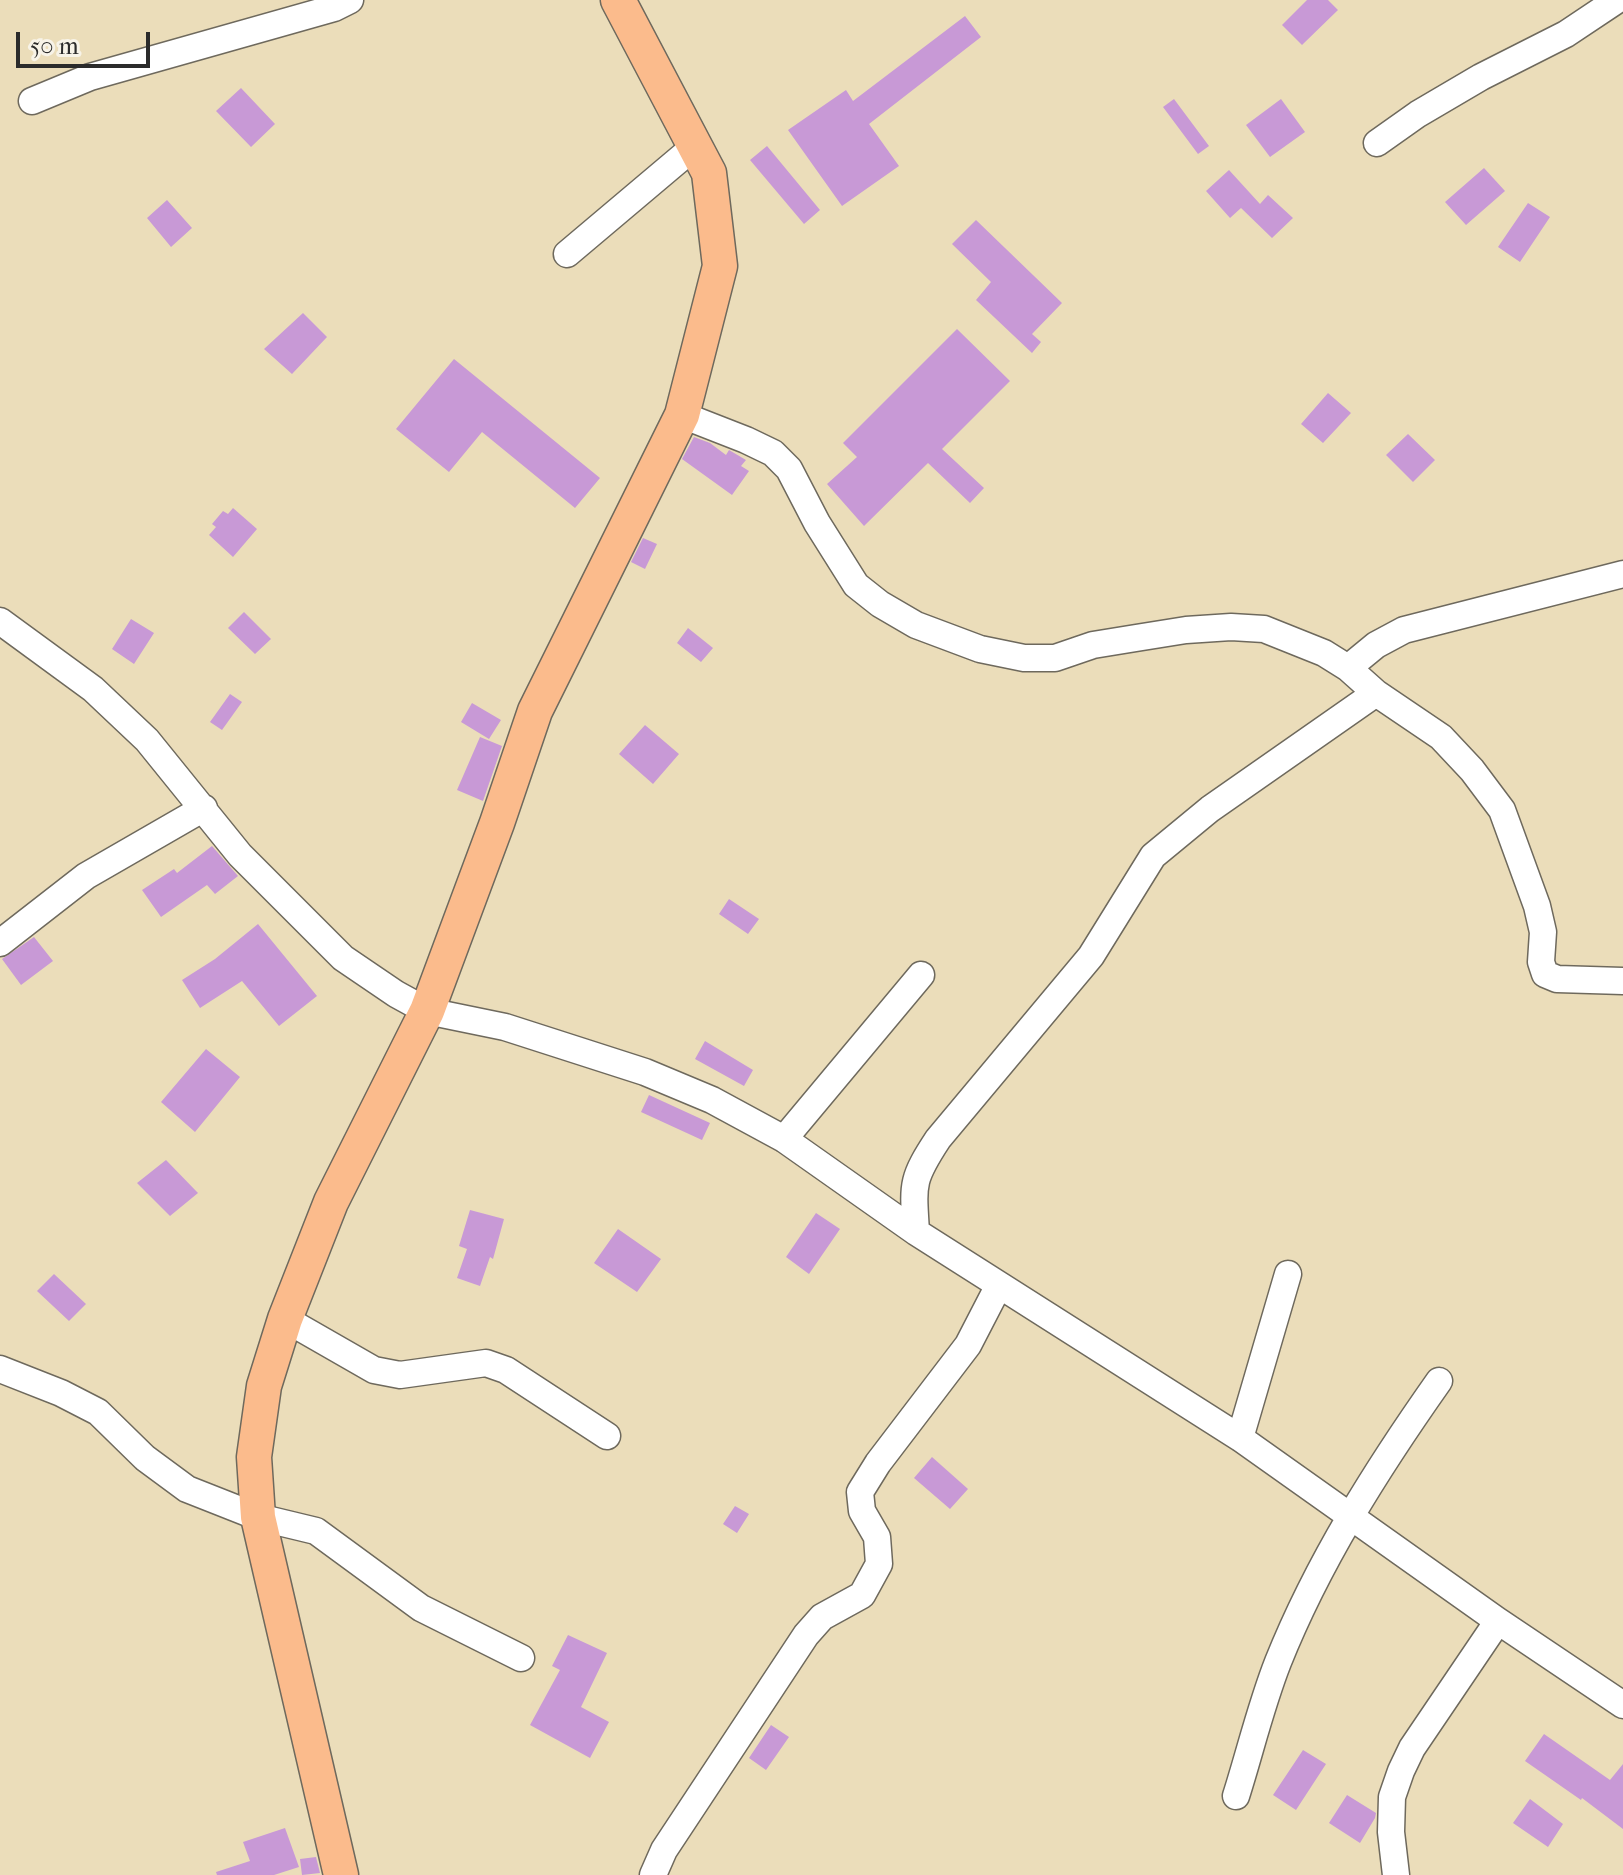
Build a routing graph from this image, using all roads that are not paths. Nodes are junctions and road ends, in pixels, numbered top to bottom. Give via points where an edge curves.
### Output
1 (350, 0) edge
2 (618, 0) edge
3 (1617, 0) edge
4 (32, 101) dead end
5 (1377, 143) dead end
6 (695, 146) junction
7 (567, 254) dead end
8 (682, 415) junction
9 (1623, 574) edge
10 (0, 621) edge
11 (1348, 668) junction
12 (1376, 693) junction
13 (204, 808) junction
14 (0, 943) edge
15 (921, 975) dead end
16 (1623, 981) edge
17 (427, 1011) junction
18 (784, 1139) junction
19 (916, 1232) junction
20 (1288, 1274) dead end
21 (999, 1285) junction
22 (285, 1319) junction
23 (0, 1369) edge
24 (1439, 1381) dead end
25 (607, 1436) dead end
26 (1240, 1438) junction
27 (258, 1517) junction
28 (1350, 1517) junction
29 (1498, 1621) junction
30 (521, 1658) dead end
31 (1623, 1705) edge
32 (1236, 1796) dead end
33 (341, 1875) edge
34 (653, 1875) edge
35 (1396, 1875) edge

1 - 4 street via 90,77
2 - 6 main road
3 - 5 street
6 - 7 street
6 - 8 main road via 709,173 720,266
8 - 11 street via 773,453 789,469 856,585 929,630 980,649 1055,658 1093,645 1186,630 1264,629
8 - 17 main road via 535,711
9 - 11 street via 1404,630
10 - 13 street via 93,689 147,740
11 - 12 street
12 - 16 street via 1441,737 1502,810 1537,906 1545,974
12 - 19 street via 1210,809 1153,856 1091,956 920,1166 914,1186
13 - 14 street via 86,876
13 - 17 street via 240,855 343,958
15 - 18 street
17 - 18 street via 505,1027 645,1072
17 - 22 main road via 331,1202
18 - 19 street
19 - 21 street
20 - 26 street
21 - 26 street
21 - 34 street via 968,1345 860,1492 862,1511 877,1537 879,1564 862,1595 822,1617 806,1635 664,1850
22 - 25 street via 374,1370 400,1375 469,1363 496,1366
22 - 27 main road via 264,1386 254,1457
23 - 27 street via 98,1412 145,1458 187,1489
24 - 28 street
26 - 28 street
27 - 30 street via 316,1531 421,1608
27 - 33 main road
28 - 29 street
28 - 32 street via 1278,1662
29 - 31 street
29 - 35 street via 1401,1771 1392,1797

